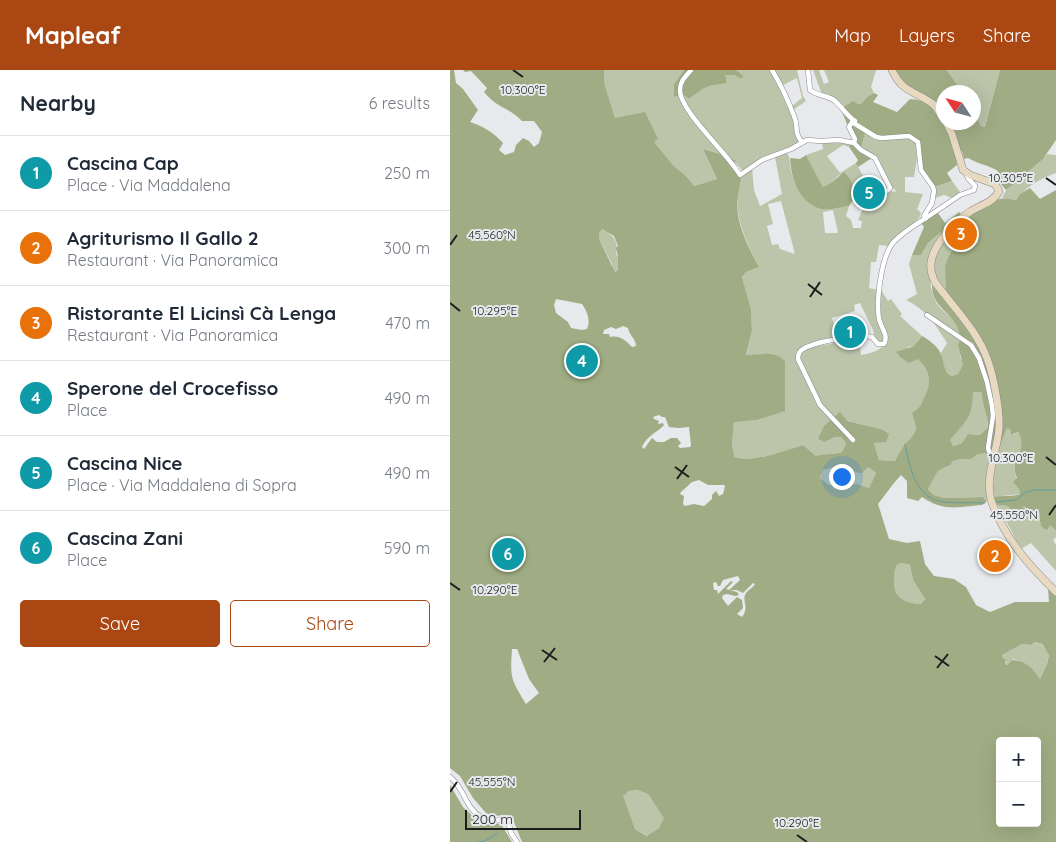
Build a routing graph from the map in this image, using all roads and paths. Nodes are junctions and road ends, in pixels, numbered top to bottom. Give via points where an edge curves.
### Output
1 (691, 70) edge
2 (772, 70) edge
3 (808, 70) edge
4 (892, 70) edge
5 (936, 107) edge
6 (849, 116) junction
7 (849, 125) junction
8 (864, 129) junction
9 (949, 130) edge
10 (802, 142) junction
11 (854, 143) junction
12 (966, 173) junction
13 (890, 188) junction
14 (895, 192) dead end
15 (876, 195) dead end
16 (926, 218) junction
17 (927, 315) dead end
18 (853, 440) dead end
19 (992, 460) junction
20 (1056, 592) edge
21 (450, 777) edge
22 (517, 842) edge

1 - 10 street via 682,81 680,96 692,116 740,175 762,160
2 - 10 street via 795,118 796,131
3 - 6 street via 810,90 828,96
4 - 5 street via 910,92
6 - 7 street
6 - 8 street
7 - 8 street via 854,123
7 - 11 street
8 - 16 street via 876,137 909,136 918,142 921,170 934,191
9 - 12 street
10 - 11 street via 810,139
11 - 13 street via 875,158
12 - 16 street via 975,186 974,190 960,195
12 - 19 street via 995,184 998,193 952,227 936,248 930,268 935,282 976,336 988,362 998,414
13 - 14 street
13 - 15 street
16 - 18 street via 893,243 884,261 878,314 886,337 884,344 866,336 820,344 803,349 798,356 820,405
17 - 19 street via 971,345 979,358 992,406 988,448
19 - 20 street via 991,499 1006,532 1022,556
21 - 22 street via 480,817 508,821

